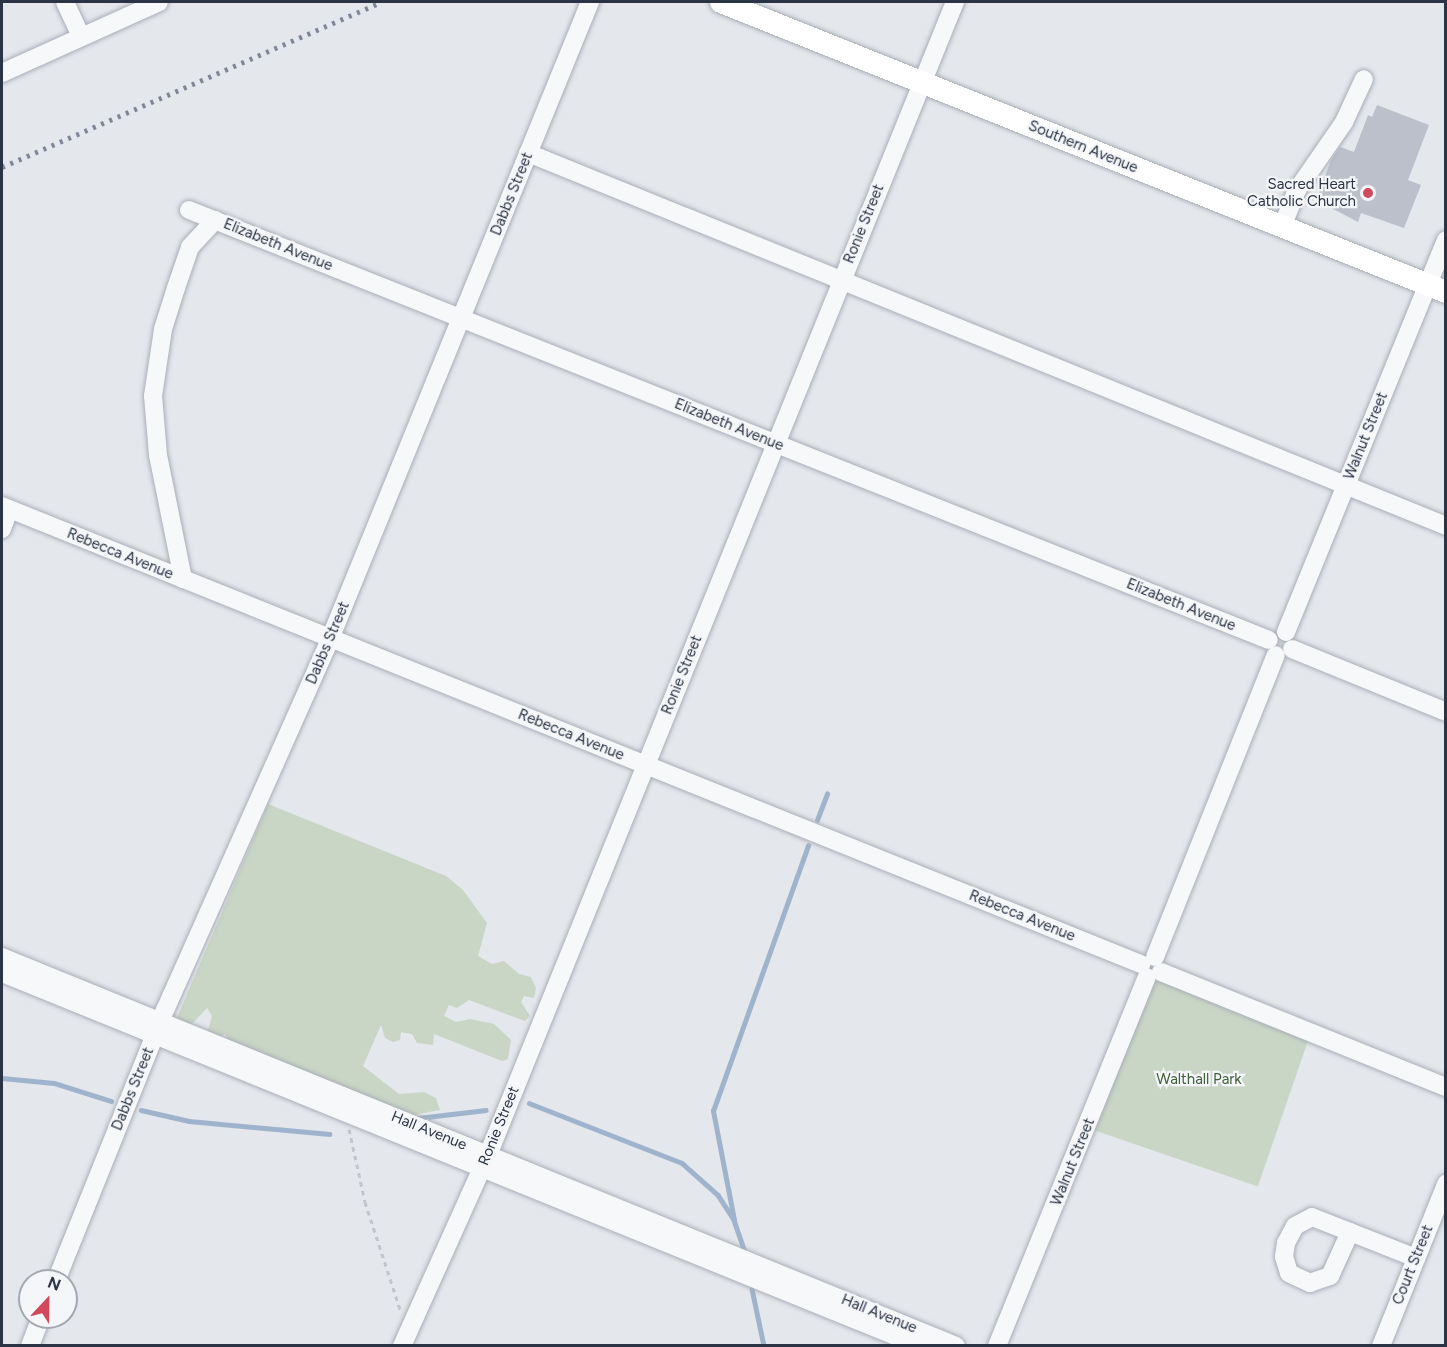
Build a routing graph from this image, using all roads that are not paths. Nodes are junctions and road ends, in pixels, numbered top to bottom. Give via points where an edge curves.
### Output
1 (65, 2) edge
2 (159, 2) edge
3 (590, 2) edge
4 (721, 2) edge
5 (955, 2) edge
6 (81, 37) junction
7 (2, 72) edge
8 (1364, 79) dead end
9 (922, 82) junction
10 (528, 153) junction
11 (189, 210) dead end
12 (215, 220) junction
13 (1281, 226) junction
14 (1446, 240) edge
15 (841, 280) junction
16 (1436, 289) edge
17 (462, 318) junction
18 (776, 444) junction
19 (1346, 485) junction
20 (5, 508) edge
21 (1446, 526) edge
22 (2, 529) edge
23 (183, 579) junction
24 (330, 639) junction
25 (1281, 644) junction
26 (1446, 712) edge
27 (645, 765) junction
28 (2, 957) edge
29 (1151, 967) junction
30 (2, 973) edge
31 (157, 1029) junction
32 (1446, 1087) edge
33 (484, 1163) junction
34 (1446, 1184) edge
35 (1350, 1232) dead end
36 (1416, 1258) junction
37 (61, 1269) edge
38 (36, 1329) edge
39 (404, 1338) edge
40 (30, 1346) edge
41 (920, 1346) edge
42 (956, 1346) edge
43 (997, 1346) edge
44 (1381, 1346) edge

1 - 6 street
2 - 6 street
3 - 10 street, Dabbs Street
4 - 9 main road, Southern Avenue
5 - 9 street, Ronie Street
6 - 7 street
8 - 13 street via 1344,122 1297,190
9 - 13 main road, Southern Avenue
9 - 15 street, Ronie Street
10 - 15 street
10 - 17 street, Dabbs Street
11 - 12 street, Elizabeth Avenue
12 - 17 street, Elizabeth Avenue
12 - 23 street via 190,247 163,329 153,396 158,455
13 - 16 main road, Southern Avenue
14 - 16 street, Walnut Street
15 - 18 street, Ronie Street
15 - 19 street
16 - 19 street, Walnut Street
17 - 18 street, Elizabeth Avenue
17 - 24 street, Dabbs Street
18 - 25 street, Elizabeth Avenue
18 - 27 street, Ronie Street
19 - 21 street
19 - 25 street, Walnut Street
20 - 22 street
20 - 23 street, Rebecca Avenue
23 - 24 street, Rebecca Avenue
24 - 27 street, Rebecca Avenue
24 - 31 street, Dabbs Street
25 - 26 street, Elizabeth Avenue
25 - 29 street, Walnut Street
27 - 29 street, Rebecca Avenue
27 - 33 street, Ronie Street
28 - 31 street, Hall Avenue
29 - 32 street, Rebecca Avenue
29 - 43 street, Walnut Street
30 - 31 street, Hall Avenue
31 - 33 street, Hall Avenue
31 - 33 street, Hall Avenue via 352,1118
31 - 37 street, Dabbs Street
33 - 39 street, Ronie Street
33 - 41 street, Hall Avenue
33 - 42 street, Hall Avenue
34 - 36 street, Court Street
35 - 36 street
36 - 44 street, Court Street
38 - 40 street

